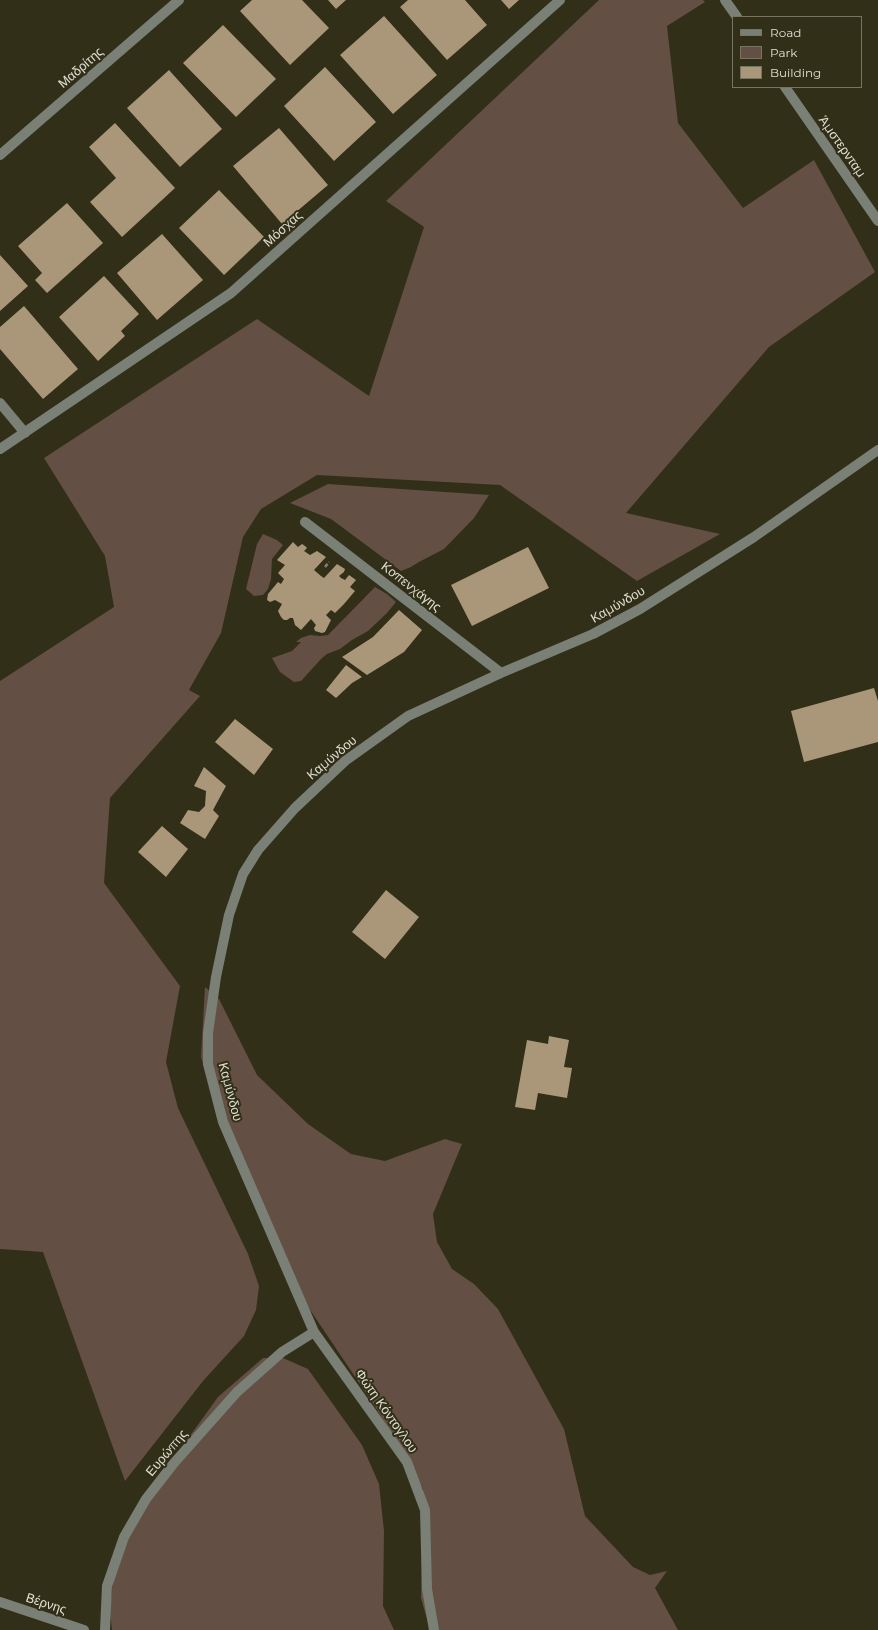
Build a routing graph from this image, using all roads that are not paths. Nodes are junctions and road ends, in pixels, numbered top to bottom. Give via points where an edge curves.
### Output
1 (179, 0) edge
2 (560, 0) edge
3 (725, 0) edge
4 (736, 16) edge
5 (786, 88) edge
6 (0, 155) edge
7 (878, 222) edge
8 (0, 403) edge
9 (25, 433) junction
10 (0, 449) edge
11 (878, 450) edge
12 (305, 522) dead end
13 (501, 673) junction
14 (314, 1332) junction
15 (0, 1602) edge
16 (84, 1630) edge
17 (105, 1630) edge
18 (434, 1630) edge

1 - 6 street, Μαδρίτης
2 - 9 street, Μόσχας via 231,293
3 - 4 street
5 - 7 street, Άμστερνταμ
8 - 9 street
9 - 10 street, Μόσχας
11 - 13 street, Καμύνδου via 754,537 640,609 593,634
12 - 13 street, Κοπενχάγης
13 - 14 street, Καμύνδου via 408,716 345,761 295,808 258,850 243,874 229,915 208,1033 208,1064 223,1122
14 - 17 street, Ευρώπης via 282,1352 236,1392 146,1499 124,1537 107,1586
14 - 18 street, Φώτη Κόντογλου via 407,1462 425,1510 427,1589
15 - 16 street, Βέρνης

